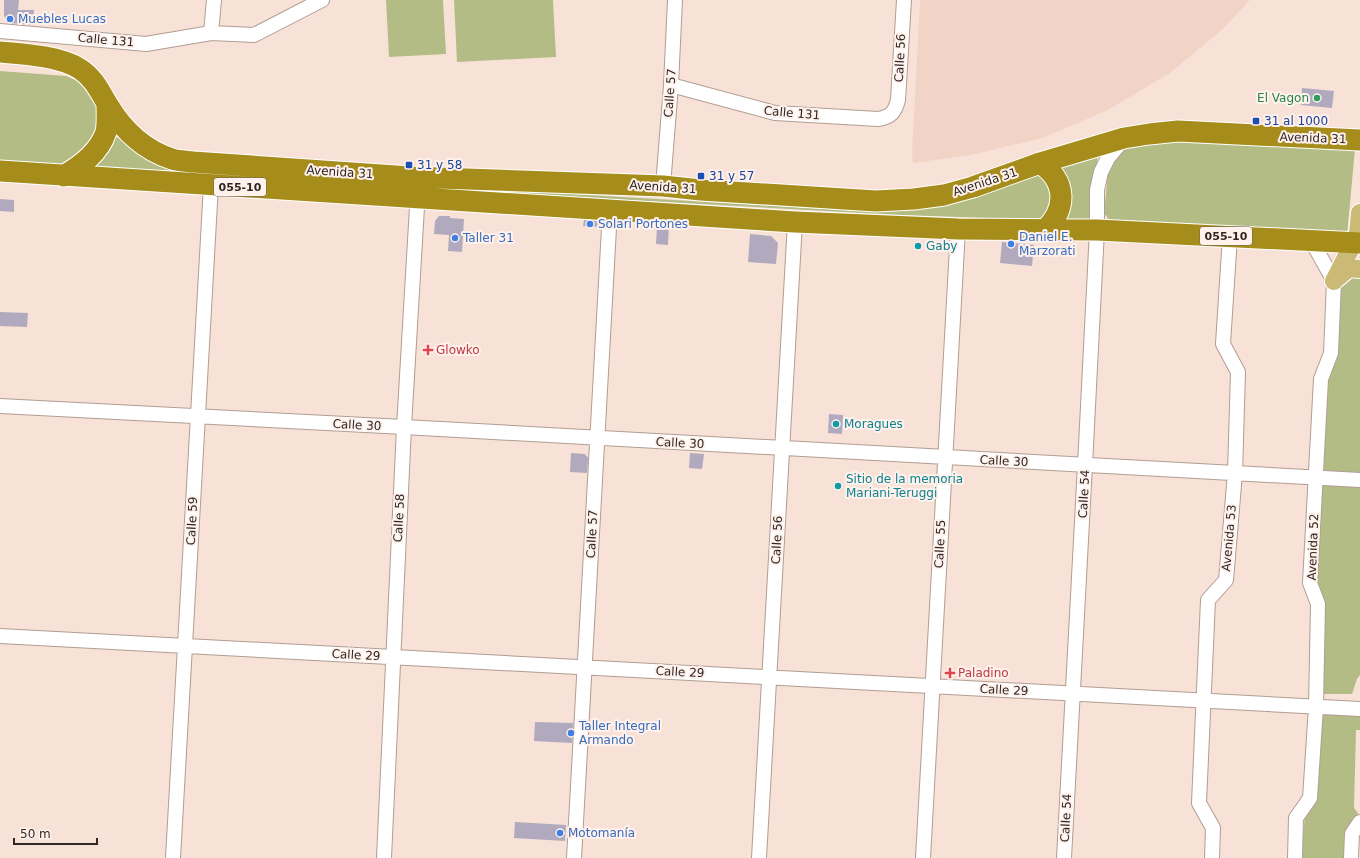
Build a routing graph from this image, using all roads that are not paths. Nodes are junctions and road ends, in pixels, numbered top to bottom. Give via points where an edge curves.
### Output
1 (214, 0) edge
2 (322, 0) edge
3 (675, 0) edge
4 (904, 0) edge
5 (0, 31) edge
6 (211, 33) junction
7 (0, 52) edge
8 (671, 85) junction
9 (107, 104) junction
10 (890, 114) joint
11 (1124, 138) junction
12 (1360, 140) edge
13 (1040, 163) junction
14 (0, 172) edge
15 (63, 176) junction
16 (211, 185) junction
17 (664, 186) junction
18 (418, 188) junction
19 (610, 210) junction
20 (1360, 213) edge
21 (795, 222) junction
22 (958, 229) junction
23 (1045, 230) junction
24 (1097, 230) junction
25 (1230, 236) junction
26 (1311, 240) junction
27 (1357, 243) edge
28 (1360, 269) edge
29 (1334, 281) junction
30 (0, 406) edge
31 (198, 417) junction
32 (404, 427) junction
33 (597, 439) junction
34 (782, 449) junction
35 (945, 458) junction
36 (1085, 465) junction
37 (1235, 473) junction
38 (1316, 478) junction
39 (1360, 480) edge
40 (0, 636) edge
41 (185, 646) junction
42 (393, 657) junction
43 (585, 667) junction
44 (769, 677) junction
45 (932, 686) junction
46 (1073, 693) junction
47 (1203, 700) junction
48 (1316, 707) junction
49 (1360, 709) edge
50 (1360, 822) edge
51 (173, 858) edge
52 (384, 858) edge
53 (574, 858) edge
54 (759, 858) edge
55 (923, 858) edge
56 (1064, 858) edge
57 (1212, 858) edge
58 (1295, 858) edge
59 (1351, 858) edge

1 - 6 street
2 - 6 street, Calle 131 via 254,35
3 - 8 street, Calle 57
4 - 10 street, Calle 56 via 898,100 896,109
5 - 6 street, Calle 131 via 146,44
7 - 9 highway, Avenida 31 / 055-10 via 63,61 80,70 96,85
8 - 10 street, Calle 131 via 775,113 878,119
8 - 17 street, Calle 57
9 - 15 highway via 106,132 98,148 88,160
9 - 18 highway, Avenida 31 / 055-10 via 131,136 156,153 173,159
11 - 12 highway, Avenida 31 / 055-10 via 1178,131
11 - 13 highway, Avenida 31 / 055-10
11 - 24 street, Calle 54 via 1108,158 1101,172 1097,190
13 - 17 highway, Avenida 31 / 055-10 via 973,187 944,195 914,199 876,201
13 - 23 highway via 1054,175 1061,193 1058,214
14 - 15 highway, Avenida 31 / 055-10
15 - 16 highway, Avenida 31 / 055-10
16 - 18 highway, Avenida 31 / 055-10
16 - 31 street, Calle 59
17 - 18 highway, Avenida 31 / 055-10
18 - 19 highway, Avenida 31 / 055-10
18 - 32 street, Calle 58
19 - 21 highway, Avenida 31 / 055-10
19 - 33 street, Calle 57
20 - 27 main road, Avenida 52
21 - 22 highway, Avenida 31 / 055-10
21 - 34 street, Calle 56
22 - 23 highway, Avenida 31 / 055-10
22 - 35 street, Calle 55
23 - 24 highway, Avenida 31 / 055-10
24 - 25 highway, Avenida 31 / 055-10
24 - 36 street, Calle 54
25 - 26 highway, Avenida 31 / 055-10
25 - 37 street, Avenida 53 via 1223,344 1238,372
26 - 27 highway, Avenida 31 / 055-10
26 - 29 street
27 - 29 main road, Avenida 52
28 - 29 main road via 1349,268
29 - 38 street, Avenida 52 via 1331,353 1321,379
30 - 31 street, Calle 30
31 - 32 street, Calle 30
31 - 41 street, Calle 59
32 - 33 street, Calle 30
32 - 42 street, Calle 58
33 - 34 street, Calle 30
33 - 43 street, Calle 57
34 - 35 street, Calle 30
34 - 44 street, Calle 56
35 - 36 street, Calle 30
35 - 45 street, Calle 55
36 - 37 street, Calle 30
36 - 46 street, Calle 54
37 - 38 street, Calle 30
37 - 47 street, Avenida 53 via 1226,580 1208,600
38 - 39 street, Calle 30
38 - 48 street, Avenida 52 via 1310,583 1318,604
40 - 41 street, Calle 29
41 - 42 street, Calle 29
41 - 51 street, Calle 59
42 - 43 street, Calle 29
42 - 52 street, Calle 58
43 - 44 street, Calle 29
43 - 53 street, Calle 57
44 - 45 street, Calle 29
44 - 54 street, Calle 56
45 - 46 street, Calle 29
45 - 55 street, Calle 55
46 - 47 street, Calle 29
46 - 56 street, Calle 54
47 - 48 street, Calle 29
47 - 57 street, Avenida 53 via 1199,803 1213,828
48 - 49 street, Calle 29
48 - 58 street, Avenida 52 via 1310,798 1296,818
50 - 59 street via 1352,834

